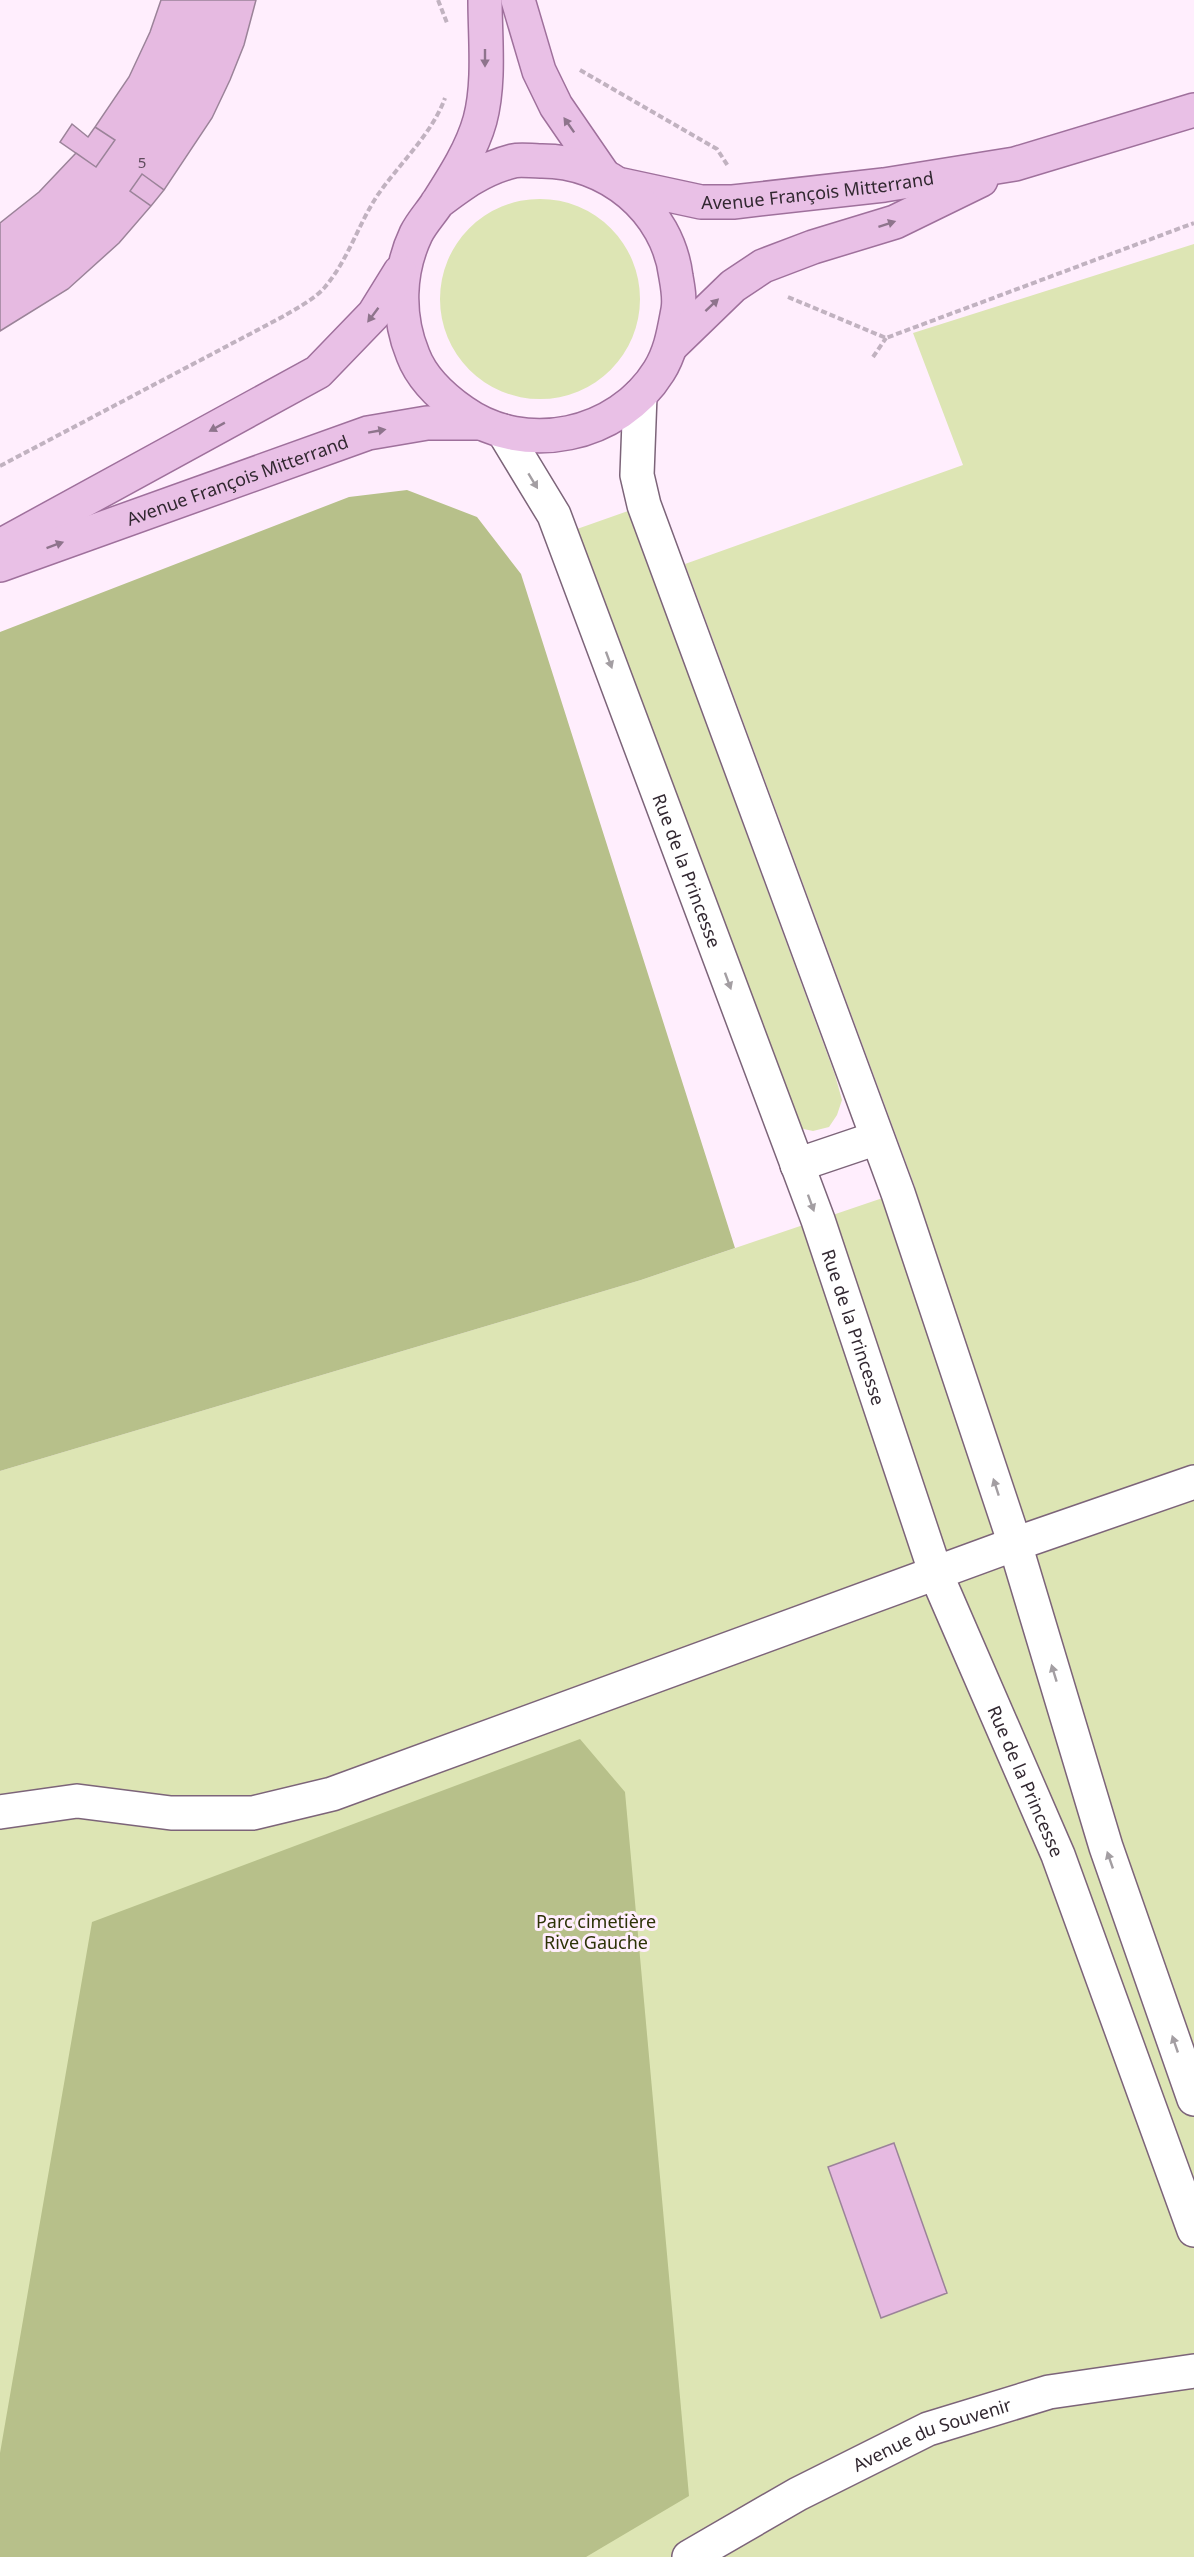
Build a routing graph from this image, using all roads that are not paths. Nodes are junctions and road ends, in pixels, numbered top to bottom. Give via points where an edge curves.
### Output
1 (485, 0) edge
2 (518, 0) edge
3 (1194, 110) edge
4 (1015, 164) junction
5 (612, 179) junction
6 (437, 203) junction
7 (404, 265) junction
8 (671, 346) junction
9 (640, 395) junction
10 (491, 427) junction
11 (0, 546) edge
12 (0, 565) edge
13 (877, 1138) junction
14 (797, 1165) junction
15 (1194, 1482) edge
16 (1014, 1544) junction
17 (936, 1574) junction
18 (0, 1812) edge
19 (1194, 2099) edge
20 (1194, 2230) edge
21 (1194, 2371) edge
22 (689, 2557) edge

1 -> 6 main road via 485,91 481,119 470,149
5 -> 2 main road via 556,106 539,71
3 - 4 main road, Avenue François Mitterrand
4 - 5 main road, Avenue François Mitterrand via 884,185 732,202 701,202
8 -> 4 main road, Avenue François Mitterrand via 733,286 763,266 895,222
5 - 6 main road, Avenue François Mitterrand via 559,160 515,161 473,176
5 - 8 main road via 654,217 674,258 680,302
6 - 7 main road via 417,232
7 - 10 main road via 400,312 413,357 441,396
7 -> 11 main road via 374,314 318,372
8 - 9 main road, Avenue François Mitterrand
9 - 10 main road, Avenue François Mitterrand via 605,421 564,435 521,436
9 - 13 lane via 637,475 644,505
12 -> 10 main road, Avenue François Mitterrand via 368,433 427,423
10 -> 14 lane, Rue de la Princesse via 554,515
13 - 14 lane
16 -> 13 lane
14 -> 17 lane, Rue de la Princesse
15 - 16 lane
16 - 17 lane
19 -> 16 lane via 1106,1847
17 - 18 lane via 332,1794 253,1813 171,1813 77,1801
17 - 20 lane, Rue de la Princesse via 1058,1855
21 - 22 lane, Avenue du Souvenir via 1049,2392 927,2429 798,2494

